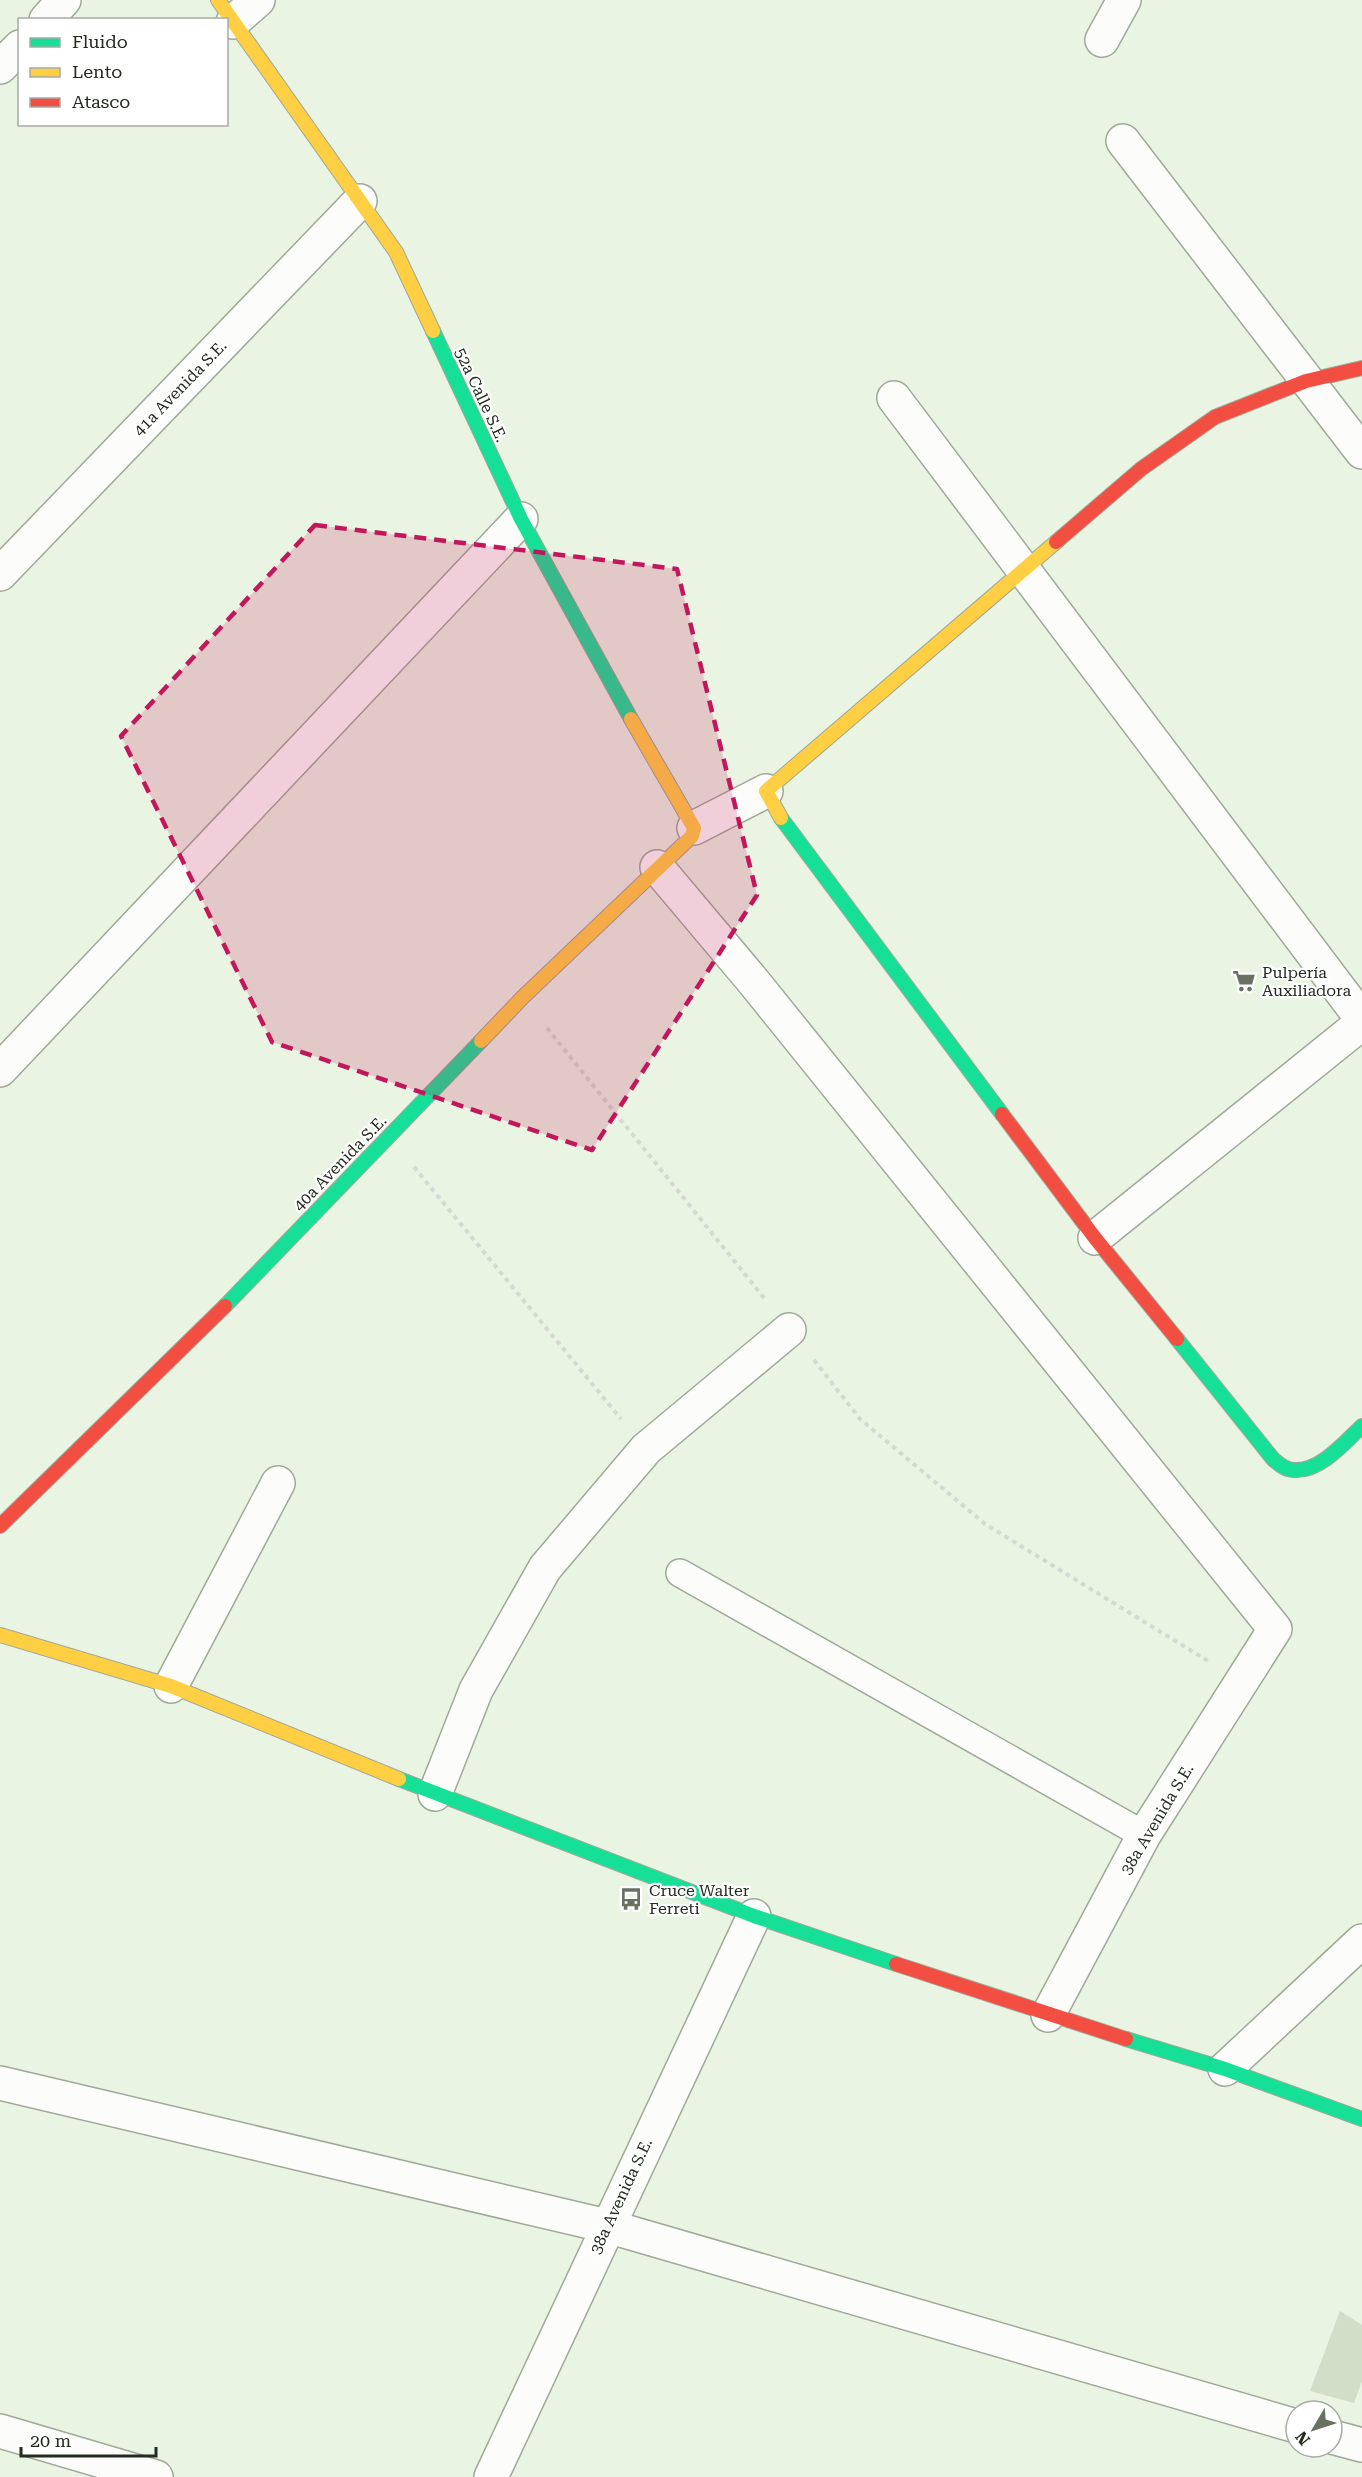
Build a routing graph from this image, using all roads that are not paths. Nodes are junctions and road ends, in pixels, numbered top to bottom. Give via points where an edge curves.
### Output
1 (64, 0) edge
2 (258, 0) edge
3 (1124, 0) edge
4 (225, 11) edge
5 (48, 18) edge
6 (1102, 40) dead end
7 (18, 49) edge
8 (0, 68) edge
9 (1123, 141) dead end
10 (360, 201) junction
11 (1362, 368) edge
12 (1306, 381) junction
13 (894, 398) dead end
14 (1362, 453) edge
15 (521, 519) junction
16 (1023, 570) junction
17 (0, 574) edge
18 (766, 791) junction
19 (693, 824) junction
20 (657, 867) junction
21 (1362, 1021) edge
22 (0, 1071) edge
23 (1095, 1238) junction
24 (789, 1330) road end
25 (1362, 1426) edge
26 (278, 1483) dead end
27 (0, 1526) edge
28 (680, 1574) dead end
29 (0, 1635) edge
30 (171, 1686) junction
31 (435, 1794) junction
32 (1144, 1835) junction
33 (754, 1916) junction
34 (1362, 1941) edge
35 (1048, 2015) junction
36 (1225, 2069) junction
37 (0, 2083) edge
38 (1362, 2119) edge
39 (607, 2226) junction
40 (1284, 2423) edge
41 (0, 2431) edge
42 (1344, 2440) edge
43 (1362, 2445) edge
44 (156, 2477) edge
45 (491, 2477) edge

1 - 5 street
2 - 4 street
3 - 6 street
4 - 10 street, 52a Calle S.E.
7 - 8 street
9 - 12 street
10 - 15 street, 52a Calle S.E. via 396,252
10 - 17 street, 41a Avenida S.E.
11 - 12 street
12 - 14 street
12 - 16 street via 1215,417 1141,469
13 - 16 street
15 - 19 street, 52a Calle S.E. via 603,671
15 - 22 street
16 - 18 street
16 - 21 street
18 - 19 street
18 - 23 street via 777,813
19 - 20 street, 40a Avenida S.E. via 692,836
20 - 27 street, 40a Avenida S.E. via 522,997 224,1308
20 - 32 street, 38a Avenida S.E. via 768,999 1275,1629
21 - 23 street
23 - 25 street via 1273,1459 1286,1469 1302,1470 1317,1464
24 - 31 street via 646,1449 545,1568 476,1690
26 - 30 street
28 - 32 lane
29 - 30 street
30 - 31 street
31 - 33 street
32 - 35 street, 38a Avenida S.E.
33 - 35 street
33 - 39 street, 38a Avenida S.E.
34 - 36 street
35 - 36 street
36 - 38 street
37 - 39 street
39 - 40 street
39 - 45 street, 38a Avenida S.E.
41 - 44 street
42 - 43 street

